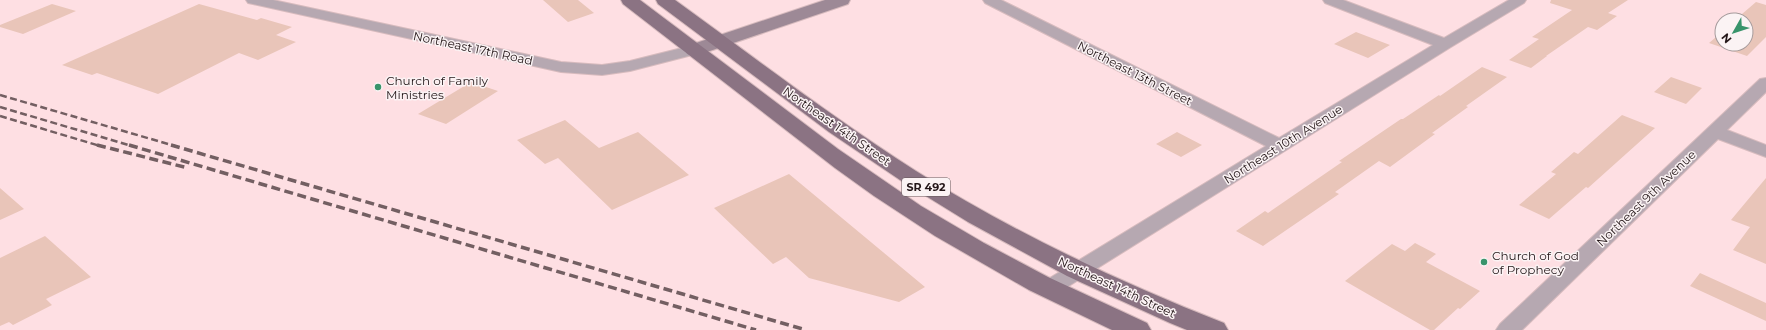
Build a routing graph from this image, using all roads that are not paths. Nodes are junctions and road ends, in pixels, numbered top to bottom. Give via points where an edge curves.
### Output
1 (253, 0) edge
2 (629, 0) edge
3 (664, 0) edge
4 (842, 0) edge
5 (990, 0) edge
6 (1330, 0) edge
7 (1519, 0) edge
8 (720, 41) junction
9 (1445, 44) junction
10 (694, 50) junction
11 (1766, 83) edge
12 (1715, 132) junction
13 (1280, 146) junction
14 (1766, 151) edge
15 (1078, 270) junction
16 (1048, 289) junction
17 (1137, 330) edge
18 (1214, 330) edge
19 (1508, 330) edge

1 - 10 street, Northeast 17th Road via 561,67 602,70 630,66
2 - 10 main road, Northeast 14th Street / SR 492
3 - 8 main road, Northeast 14th Street / SR 492
4 - 8 street
5 - 13 street, Northeast 13th Street
6 - 9 street
7 - 9 street, Northeast 10th Avenue
8 - 10 street
8 - 15 main road, Northeast 14th Street / SR 492 via 908,176 978,218
9 - 13 street, Northeast 10th Avenue
10 - 16 main road, Northeast 14th Street / SR 492 via 882,191 946,232
11 - 12 street, Northeast 9th Avenue
12 - 14 street
12 - 19 street, Northeast 9th Avenue
13 - 15 street, Northeast 10th Avenue
15 - 16 street, Northeast 10th Avenue
15 - 18 main road, Northeast 14th Street / SR 492
16 - 17 main road, Northeast 14th Street / SR 492

